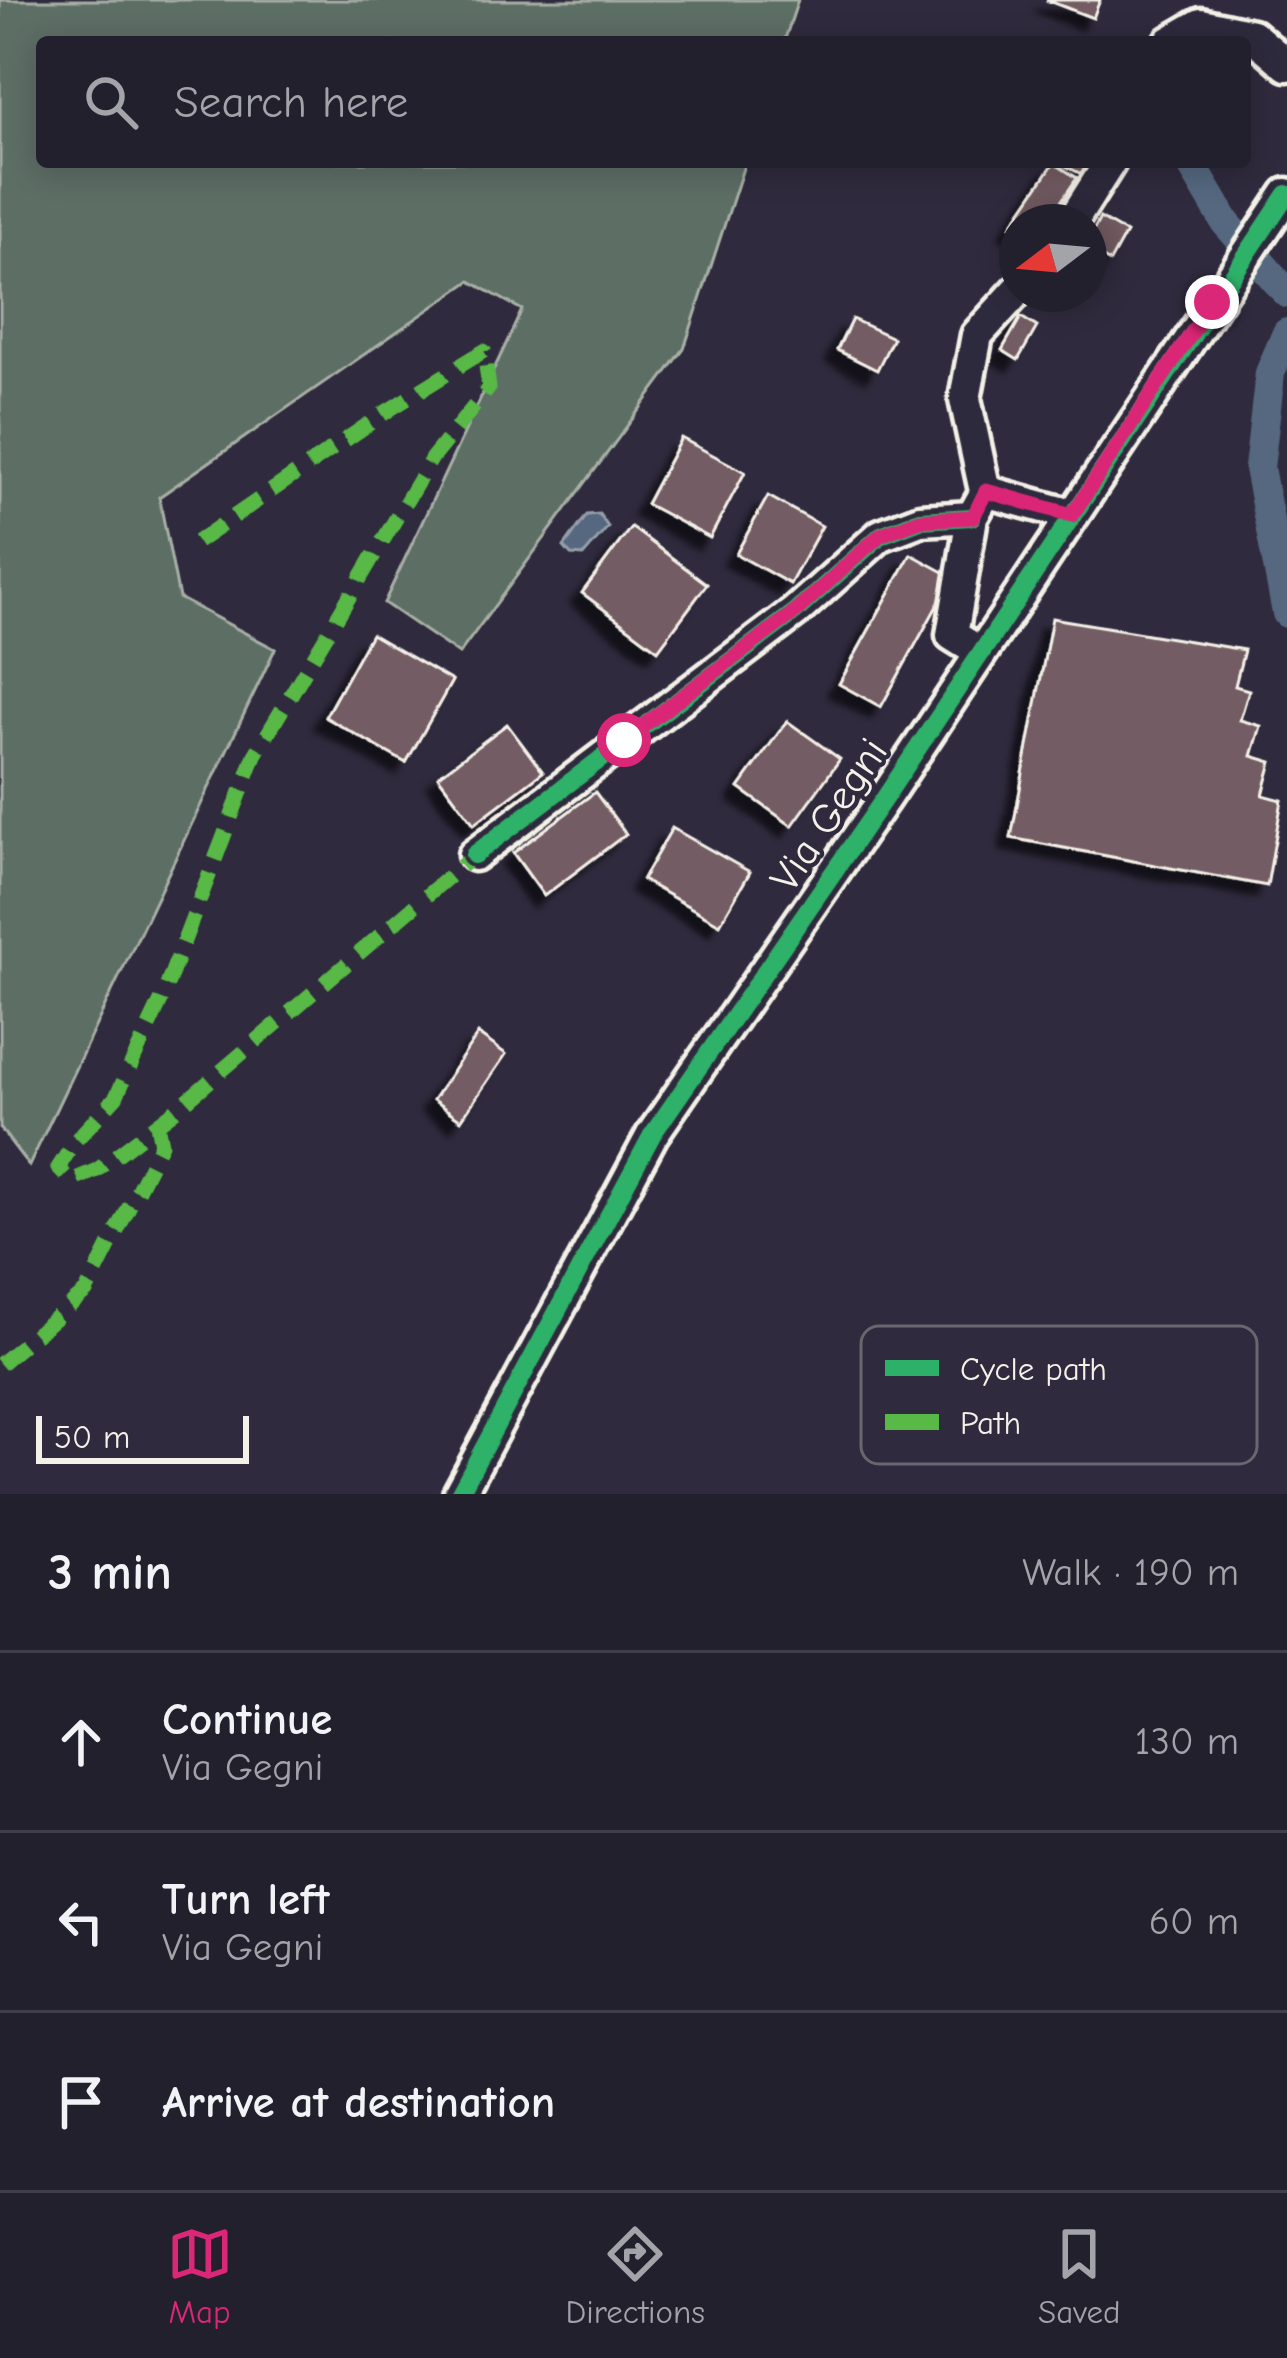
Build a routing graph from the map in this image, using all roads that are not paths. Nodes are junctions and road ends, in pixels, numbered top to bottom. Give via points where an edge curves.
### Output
1 (1180, 36) edge
2 (1287, 65) edge
3 (1106, 168) edge
4 (1083, 204) edge
5 (1280, 204) edge
6 (999, 310) edge
7 (979, 504) junction
8 (1072, 515) junction
9 (981, 652) junction
10 (474, 855) dead end
11 (459, 1494) edge

1 - 2 street via 1201,24 1252,35
3 - 4 street
5 - 8 street, Via Gegni
6 - 7 street via 976,335 965,400
7 - 8 street
7 - 9 street via 952,635
7 - 10 street via 880,535 795,612
8 - 9 street, Via Gegni
9 - 11 street, Via Gegni via 652,1136

